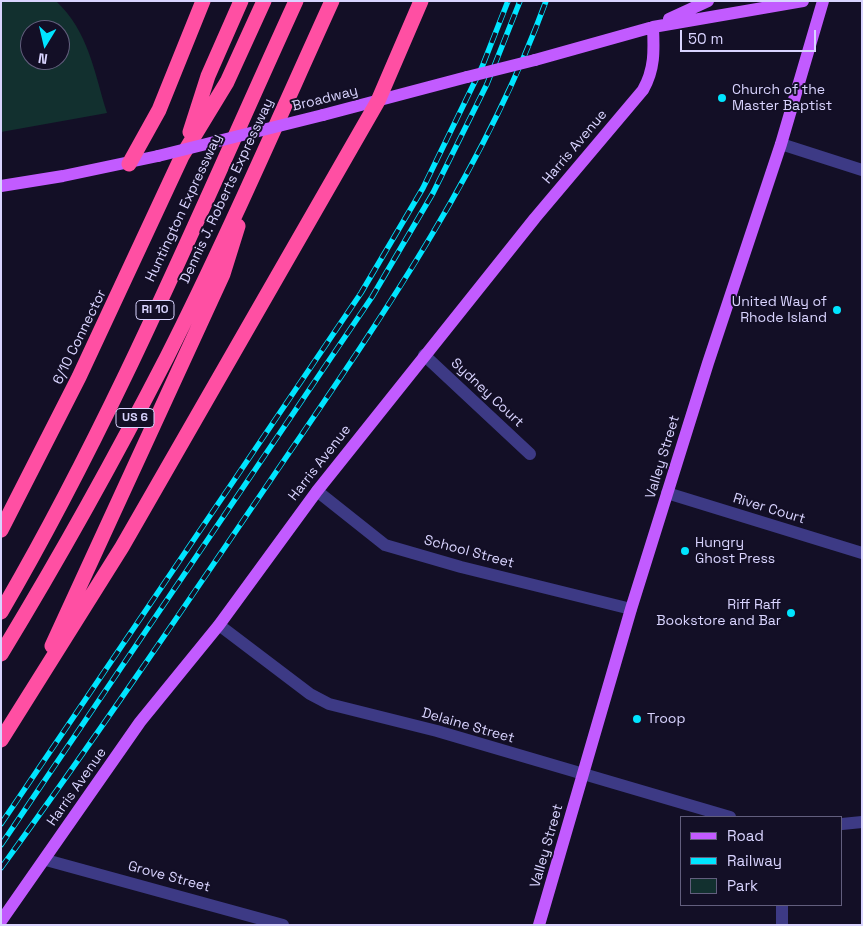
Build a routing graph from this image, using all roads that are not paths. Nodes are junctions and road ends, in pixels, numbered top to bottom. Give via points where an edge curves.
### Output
1 (203, 1) edge
2 (241, 1) edge
3 (264, 1) edge
4 (296, 1) edge
5 (332, 1) edge
6 (421, 1) edge
7 (708, 1) edge
8 (803, 1) edge
9 (823, 1) edge
10 (653, 27) junction
11 (378, 101) junction
12 (781, 144) junction
13 (182, 156) junction
14 (129, 164) junction
15 (862, 170) edge
16 (253, 175) junction
17 (1, 186) edge
18 (424, 354) junction
19 (530, 454) dead end
20 (317, 491) junction
21 (668, 493) junction
22 (1, 530) edge
23 (862, 553) edge
24 (631, 609) junction
25 (1, 612) edge
26 (219, 625) junction
27 (1, 654) edge
28 (23, 706) junction
29 (1, 740) edge
30 (583, 774) junction
31 (727, 816) edge
32 (862, 822) edge
33 (843, 824) edge
34 (46, 860) junction
35 (782, 906) edge
36 (1, 921) edge
37 (254, 921) edge
38 (283, 925) edge
39 (539, 925) edge
40 (782, 925) edge

1 - 14 highway via 159,110
2 - 13 highway via 208,76
3 - 13 highway, Huntington Expressway via 227,82
4 - 25 highway, Huntington Expressway / RI 10 via 126,372
5 - 16 highway, Dennis J. Roberts Expressway / US 6
6 - 11 highway
7 - 10 main road, Broadway
8 - 10 main road, Broadway
9 - 12 main road, Valley Street
10 - 11 main road, Broadway, bridge
10 - 18 main road, Harris Avenue via 654,54 643,90
11 - 14 main road, Broadway, bridge
11 - 28 highway via 122,547
12 - 15 street
12 - 21 main road, Valley Street
13 - 22 highway, 6/10 Connector via 80,377
14 - 17 main road, Broadway
16 - 27 highway, Dennis J. Roberts Expressway / US 6 via 132,424
16 - 28 highway via 223,274
18 - 19 street, Sydney Court
18 - 20 main road, Harris Avenue
20 - 24 street, School Street via 385,545
20 - 26 main road, Harris Avenue
21 - 23 street, River Court
21 - 24 main road, Valley Street
24 - 30 main road, Valley Street
26 - 30 street, Delaine Street via 310,694 329,704 437,731
26 - 34 main road, Harris Avenue via 140,722
28 - 29 highway
30 - 31 street, Delaine Street
30 - 39 main road, Valley Street
32 - 33 street
34 - 36 main road, Harris Avenue
34 - 37 street, Grove Street
35 - 40 street
37 - 38 street, Grove Street

